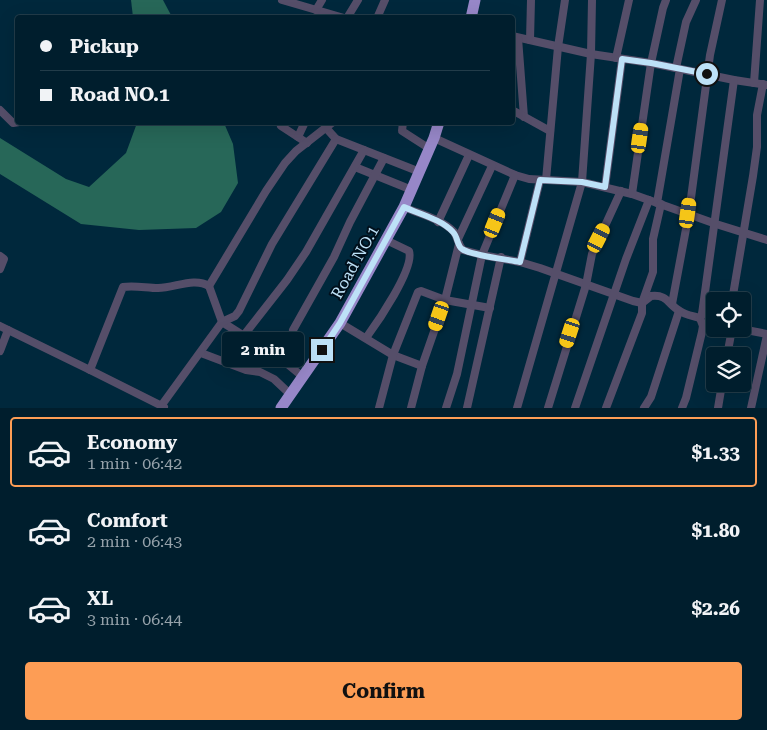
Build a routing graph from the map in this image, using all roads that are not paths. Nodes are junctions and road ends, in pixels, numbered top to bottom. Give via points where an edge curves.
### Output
1 (282, 0) edge
2 (322, 0) edge
3 (358, 0) edge
4 (385, 0) edge
5 (475, 0) edge
6 (531, 0) edge
7 (565, 0) edge
8 (592, 0) edge
9 (629, 0) edge
10 (696, 0) edge
11 (722, 0) edge
12 (760, 0) edge
13 (663, 3) edge
14 (316, 10) junction
15 (335, 15) edge
16 (348, 15) edge
17 (378, 15) edge
18 (472, 15) edge
19 (515, 37) edge
20 (530, 40) junction
21 (558, 46) junction
22 (591, 54) junction
23 (619, 58) junction
24 (651, 63) junction
25 (678, 68) junction
26 (707, 74) junction
27 (734, 80) junction
28 (754, 83) junction
29 (765, 84) edge
30 (0, 110) edge
31 (515, 112) edge
32 (524, 117) junction
33 (15, 123) edge
34 (304, 125) edge
35 (331, 125) edge
36 (403, 125) edge
37 (438, 125) edge
38 (281, 126) dead end
39 (327, 129) junction
40 (550, 131) junction
41 (298, 137) junction
42 (336, 139) junction
43 (307, 143) junction
44 (432, 144) junction
45 (364, 150) junction
46 (470, 155) junction
47 (384, 158) junction
48 (492, 166) junction
49 (355, 167) junction
50 (420, 172) junction
51 (375, 175) junction
52 (515, 175) junction
53 (543, 180) junction
54 (582, 182) junction
55 (605, 187) junction
56 (412, 190) junction
57 (621, 191) junction
58 (632, 194) junction
59 (656, 202) junction
60 (404, 207) junction
61 (688, 213) junction
62 (438, 222) junction
63 (716, 224) junction
64 (744, 232) junction
65 (386, 240) junction
66 (767, 240) edge
67 (458, 242) junction
68 (482, 255) junction
69 (0, 256) edge
70 (502, 258) junction
71 (520, 262) junction
72 (0, 269) edge
73 (556, 274) junction
74 (586, 285) junction
75 (209, 286) junction
76 (734, 292) edge
77 (614, 294) junction
78 (445, 300) junction
79 (642, 303) junction
80 (672, 304) junction
81 (472, 305) junction
82 (490, 308) junction
83 (679, 311) junction
84 (701, 316) junction
85 (706, 316) edge
86 (222, 322) junction
87 (340, 323) junction
88 (0, 326) edge
89 (8, 330) junction
90 (293, 330) dead end
91 (751, 331) edge
92 (244, 335) junction
93 (767, 335) edge
94 (366, 338) junction
95 (0, 351) edge
96 (200, 353) junction
97 (393, 355) junction
98 (422, 366) junction
99 (90, 370) junction
100 (304, 377) junction
101 (721, 392) edge
102 (291, 395) junction
103 (149, 404) edge
104 (162, 407) edge
105 (281, 408) edge
106 (379, 408) edge
107 (411, 408) edge
108 (446, 408) edge
109 (466, 408) edge
110 (517, 408) edge
111 (548, 408) edge
112 (576, 408) edge
113 (606, 408) edge
114 (644, 408) edge
115 (682, 408) edge
116 (718, 408) edge
117 (751, 408) edge

1 - 14 street
2 - 14 street
3 - 16 street
4 - 17 street
5 - 18 highway
6 - 20 street
7 - 21 street
8 - 22 street
9 - 23 street
10 - 25 street via 686,22
11 - 26 street
12 - 28 street
13 - 24 street
14 - 15 street
19 - 20 street
19 - 32 street
20 - 21 street
21 - 22 street
21 - 40 street
22 - 23 street
22 - 54 street
23 - 24 street
23 - 55 street
24 - 25 street
24 - 58 street
25 - 26 street
25 - 59 street
26 - 27 street
26 - 61 street
27 - 28 street
27 - 63 street
28 - 29 street
29 - 64 street via 757,115 757,147
30 - 33 street
31 - 32 street
32 - 40 street
34 - 41 street
35 - 39 street
36 - 44 street via 402,131
37 - 44 highway, Road NO.1
38 - 41 street
39 - 42 street
39 - 43 street
40 - 53 street
41 - 43 street
42 - 45 street
42 - 86 street via 272,244 239,311
43 - 75 street via 285,163
44 - 46 street
44 - 50 highway, Road NO.1
45 - 47 street
45 - 49 street
46 - 48 street
46 - 62 street
47 - 50 street
47 - 51 street
48 - 52 street
48 - 67 street
49 - 51 street
49 - 92 street via 288,280
50 - 56 highway, Road NO.1
51 - 56 street
51 - 90 street
52 - 53 street
52 - 68 street
53 - 54 street
53 - 71 street
54 - 55 street
54 - 73 street
55 - 57 street
56 - 60 highway, Road NO.1
57 - 58 street
57 - 74 street via 595,246
58 - 59 street
59 - 61 street
59 - 77 street
59 - 79 street via 653,272
60 - 62 street
60 - 65 highway, Road NO.1
61 - 63 street
61 - 80 street
62 - 67 street via 454,232
63 - 64 street
63 - 84 street
64 - 66 street
64 - 76 street
65 - 87 highway, Road NO.1
65 - 94 street via 409,251 410,257 385,311
67 - 68 street via 463,250
67 - 78 street
68 - 70 street
68 - 81 street
69 - 72 street via 4,259
70 - 71 street
70 - 82 street
71 - 73 street
73 - 74 street
73 - 110 street
74 - 77 street
74 - 111 street
75 - 86 street
75 - 99 street via 197,282 161,288 123,287
77 - 79 street
77 - 112 street
78 - 81 street
78 - 97 street via 418,292
78 - 98 street
79 - 80 street via 654,295
79 - 113 street via 642,314
80 - 83 street
81 - 82 street
81 - 108 street
82 - 109 street
83 - 84 street
83 - 114 street
84 - 85 street
84 - 115 street via 702,332
86 - 92 street
86 - 96 street
87 - 94 street
87 - 100 highway, Road NO.1
88 - 89 street
89 - 95 street
89 - 99 street
91 - 93 street
92 - 100 street
93 - 117 street
94 - 97 street
96 - 102 street via 260,372 274,379
96 - 104 street
97 - 98 street
97 - 106 street
98 - 107 street
99 - 103 street
100 - 102 highway, Road NO.1
101 - 116 street
102 - 105 highway, Road NO.1
103 - 104 street

